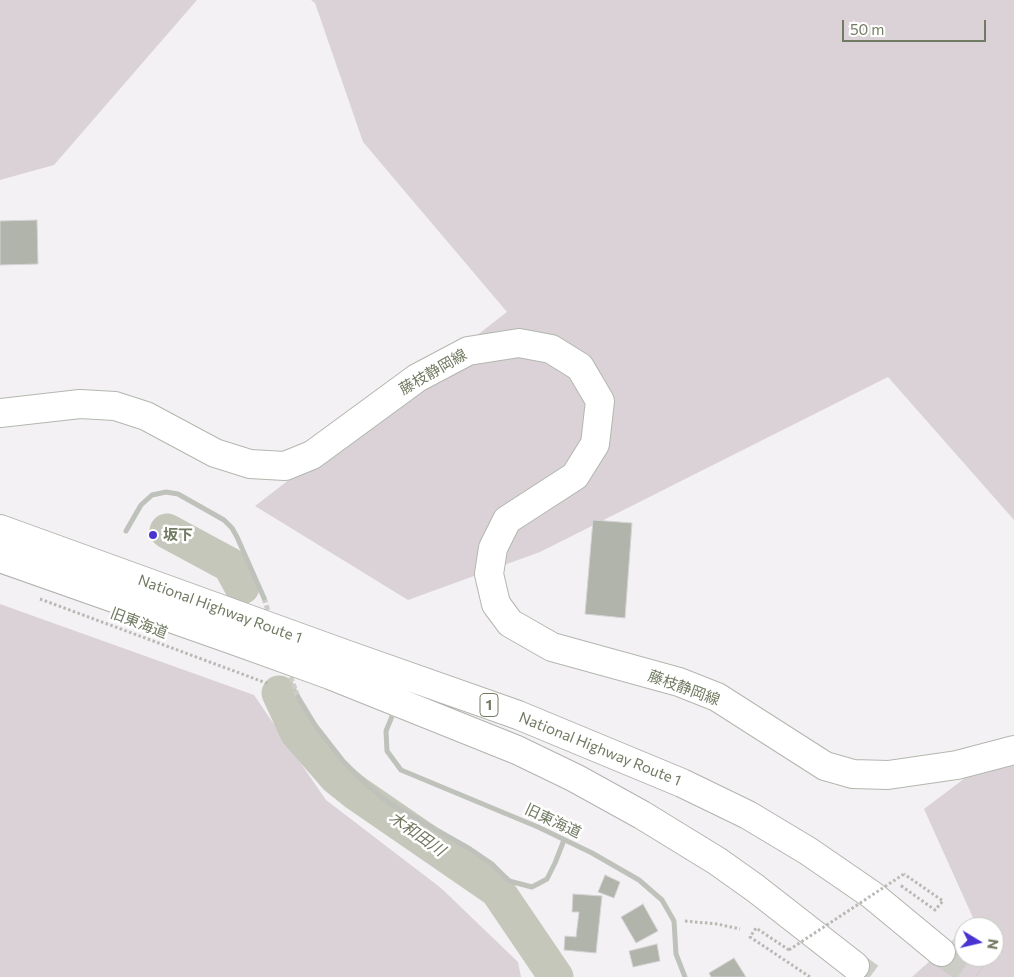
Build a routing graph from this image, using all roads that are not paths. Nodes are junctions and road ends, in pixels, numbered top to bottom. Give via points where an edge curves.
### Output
1 (0, 413) edge
2 (0, 529) edge
3 (126, 532) dead end
4 (0, 558) edge
5 (264, 598) tunnel mouth
6 (298, 698) tunnel mouth
7 (394, 711) junction
8 (1014, 750) edge
9 (564, 840) junction
10 (941, 952) tunnel mouth
11 (855, 966) tunnel mouth
12 (685, 977) edge

1 - 8 main road, 藤枝静岡線 via 80,404 115,406 146,416 215,453 250,464 285,466 312,456 417,378 468,351 519,343 551,349 580,366 600,401 595,444 575,476 507,520 493,548 489,574 496,604 510,623 552,647 679,682 717,697 825,766 853,774 888,775 957,765
2 - 10 main road, National Highway Route 1 / 1 via 518,715 682,783 748,815 808,851 872,895
3 - 5 street via 141,505 152,495 178,494 224,520 232,528
4 - 7 main road, National Highway Route 1 / 1 via 330,675
6 - 9 street via 337,754 366,784 389,803 470,849 509,881 532,887 547,879
7 - 9 street, 旧東海道 via 386,730 387,751 401,770
7 - 11 main road, National Highway Route 1 / 1 via 517,750 642,815 756,888
9 - 12 street, 旧東海道 via 639,880 662,900 674,921 676,954

